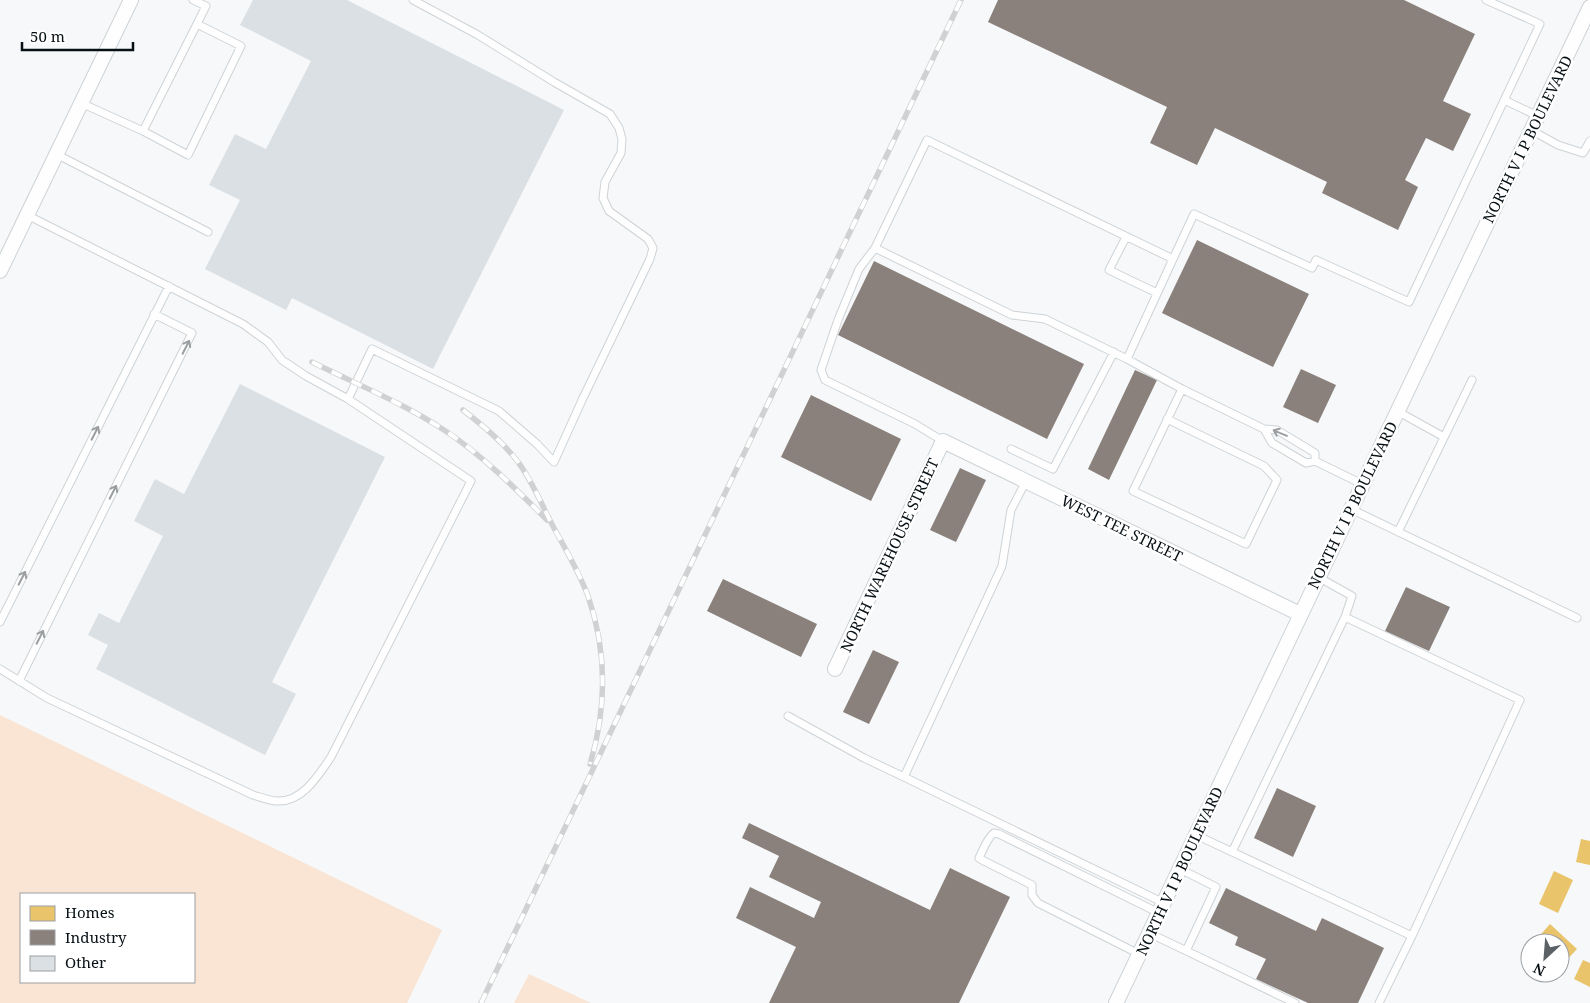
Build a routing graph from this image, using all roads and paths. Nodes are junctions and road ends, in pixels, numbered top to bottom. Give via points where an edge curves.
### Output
1 (132, 0) edge
2 (193, 0) edge
3 (413, 0) edge
4 (1486, 0) edge
5 (1590, 7) edge
6 (197, 24) junction
7 (1504, 100) junction
8 (81, 103) junction
9 (1538, 116) junction
10 (1531, 130) junction
11 (143, 131) junction
12 (1590, 142) edge
13 (56, 154) junction
14 (27, 215) junction
15 (208, 232) dead end
16 (1126, 237) junction
17 (875, 248) junction
18 (1173, 258) junction
19 (0, 271) edge
20 (169, 286) junction
21 (1157, 293) junction
22 (154, 314) junction
23 (1114, 352) junction
24 (1127, 358) junction
25 (1472, 380) dead end
26 (1182, 389) junction
27 (348, 399) junction
28 (1397, 411) junction
29 (1167, 420) junction
30 (1264, 429) junction
31 (1444, 437) junction
32 (943, 441) junction
33 (1011, 449) dead end
34 (1315, 460) junction
35 (1026, 481) junction
36 (1362, 484) junction
37 (1350, 509) junction
38 (1398, 532) junction
39 (1318, 577) junction
40 (1300, 614) junction
41 (1345, 617) junction
42 (1577, 618) dead end
43 (0, 622) edge
44 (0, 669) edge
45 (835, 669) dead end
46 (18, 681) junction
47 (788, 716) dead end
48 (904, 777) junction
49 (1196, 835) junction
50 (1232, 852) junction
51 (1180, 869) junction
52 (1161, 908) junction
53 (1149, 933) junction
54 (1412, 936) junction
55 (1186, 951) junction
56 (1139, 954) junction
57 (1116, 1003) edge
58 (1295, 1003) edge
59 (1378, 1003) edge

1 - 8 street
2 - 6 lane via 206,6
3 - 27 lane via 610,114 619,128 621,153 605,182 603,198 609,211 648,239 653,248 554,462 499,411 372,349
4 - 7 lane via 1540,24
5 - 9 street, NORTH V I P BOULEVARD
6 - 11 lane
6 - 11 lane via 241,46 188,155
7 - 9 lane
7 - 18 lane via 1409,302 1316,260 1312,268 1194,214
8 - 11 lane
8 - 13 street
9 - 10 street, NORTH V I P BOULEVARD
10 - 12 lane via 1558,145 1582,153
10 - 28 street, NORTH V I P BOULEVARD
13 - 14 street
13 - 15 lane
14 - 19 street
14 - 20 lane
16 - 17 lane via 927,140
16 - 18 lane
16 - 21 lane via 1109,270
17 - 23 lane via 1012,315 1045,319
17 - 32 lane via 859,269 821,370 825,380
18 - 21 lane
20 - 22 lane
20 - 27 lane via 244,324 268,342 282,360
21 - 24 lane
43 -> 22 lane
46 -> 22 lane via 192,333
23 - 24 lane
23 - 33 lane via 1053,469
24 - 26 lane
25 - 31 lane
26 - 29 lane
26 - 30 lane
27 - 46 lane via 471,480 331,757 315,781 296,797 276,801 253,795 47,698
28 - 31 lane
28 - 36 street, NORTH V I P BOULEVARD
29 - 29 lane via 1133,491 1246,544 1277,480 1264,466
34 -> 30 lane via 1315,453 1277,430
30 - 34 lane via 1272,443 1306,463
31 - 38 lane
32 - 35 street, WEST TEE STREET
32 - 45 street, NORTH WAREHOUSE STREET
34 - 36 lane
35 - 40 street, WEST TEE STREET
35 - 48 lane via 1011,510 1002,566
36 - 37 street, NORTH V I P BOULEVARD
37 - 38 lane
37 - 39 street, NORTH V I P BOULEVARD
38 - 42 lane
39 - 40 street, NORTH V I P BOULEVARD
39 - 41 lane via 1352,596
40 - 49 street, NORTH V I P BOULEVARD
41 - 50 lane
41 - 54 lane via 1520,700
44 - 46 lane
47 - 48 lane
48 - 52 lane
49 - 50 lane
49 - 51 street, NORTH V I P BOULEVARD
50 - 54 lane
51 - 52 street, NORTH V I P BOULEVARD
51 - 55 lane via 1216,887
52 - 53 street, NORTH V I P BOULEVARD
52 - 56 lane via 999,834 990,836 981,853 979,858 982,860 1032,885 1032,894 1038,903
53 - 55 lane
53 - 56 street, NORTH V I P BOULEVARD
54 - 59 lane
55 - 58 lane
56 - 57 street, NORTH V I P BOULEVARD

